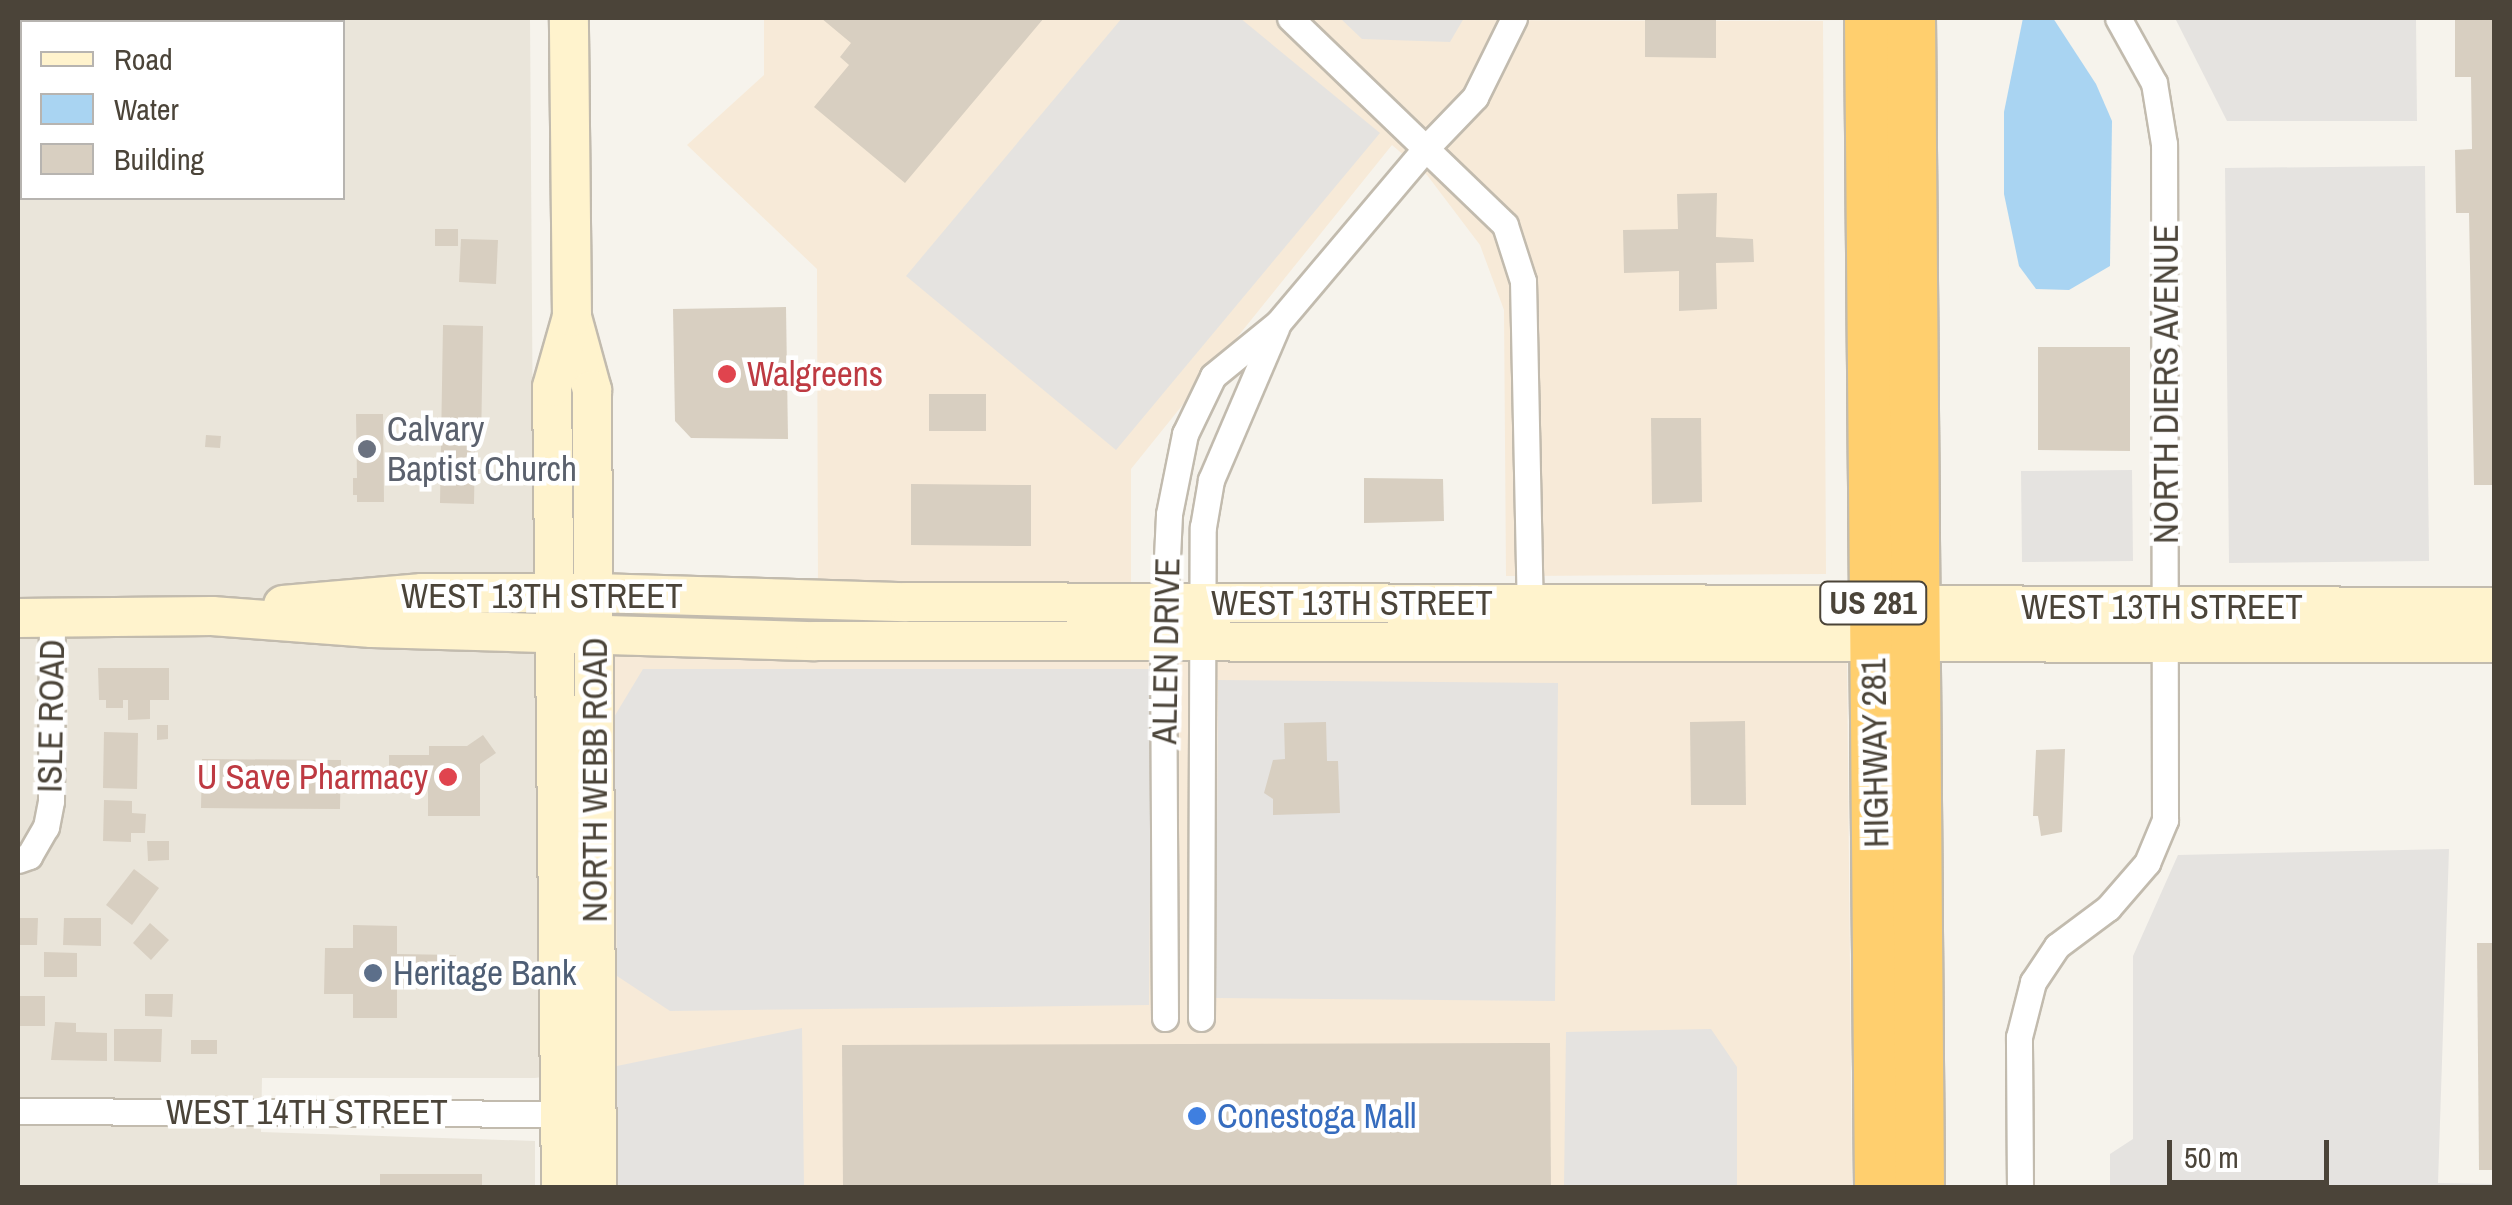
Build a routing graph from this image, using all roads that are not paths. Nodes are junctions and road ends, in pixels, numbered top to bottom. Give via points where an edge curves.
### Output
1 (569, 18) edge
2 (1290, 18) edge
3 (1514, 18) edge
4 (1869, 18) edge
5 (1911, 18) edge
6 (2118, 18) edge
7 (1426, 148) junction
8 (572, 316) junction
9 (1278, 324) junction
10 (553, 593) junction
11 (595, 593) junction
12 (1165, 602) junction
13 (1203, 603) junction
14 (1530, 604) junction
15 (2494, 607) edge
16 (212, 616) junction
17 (35, 618) edge
18 (2167, 624) junction
19 (1894, 625) junction
20 (553, 633) junction
21 (595, 634) junction
22 (1163, 642) junction
23 (1202, 643) junction
24 (2494, 643) edge
25 (18, 860) edge
26 (1166, 1018) dead end
27 (1201, 1018) dead end
28 (18, 1111) edge
29 (579, 1114) junction
30 (561, 1188) edge
31 (598, 1188) edge
32 (1879, 1188) edge
33 (1920, 1188) edge
34 (2020, 1188) edge

1 - 8 main road, NORTH WEBB ROAD
2 - 7 street
3 - 7 street, ALLEN DRIVE via 1476,98
4 - 19 highway, HIGHWAY 281 / US 281
5 - 19 highway, HIGHWAY 281 / US 281
6 - 18 street, NORTH DIERS AVENUE via 2154,83 2164,144
7 - 9 street, ALLEN DRIVE
7 - 14 street via 1505,224 1524,281
8 - 10 main road, NORTH WEBB ROAD via 552,388
8 - 11 main road, NORTH WEBB ROAD via 592,390
9 - 12 street, ALLEN DRIVE via 1213,376 1186,434 1169,514
9 - 13 street, ALLEN DRIVE via 1210,480
10 - 11 main road, WEST 13TH STREET
10 - 16 main road, WEST 13TH STREET via 339,597
10 - 20 main road, NORTH WEBB ROAD
11 - 12 main road, WEST 13TH STREET
11 - 21 main road, NORTH WEBB ROAD
12 - 13 main road, WEST 13TH STREET
12 - 22 street, ALLEN DRIVE
13 - 14 main road, WEST 13TH STREET
13 - 23 street, ALLEN DRIVE
14 - 19 main road, WEST 13TH STREET
15 - 18 main road, WEST 13TH STREET
16 - 17 main road, WEST 13TH STREET
16 - 20 main road, WEST 13TH STREET
17 - 25 street, ISLE ROAD via 51,802 46,827 29,856
18 - 19 main road, WEST 13TH STREET
18 - 24 main road, WEST 13TH STREET
18 - 34 street, NORTH DIERS AVENUE via 2165,820 2148,863 2108,908 2056,946 2032,982 2019,1036
19 - 23 main road, WEST 13TH STREET
19 - 32 highway, HIGHWAY 281 / US 281
19 - 33 highway, HIGHWAY 281 / US 281
20 - 21 main road, WEST 13TH STREET
20 - 29 main road, NORTH WEBB ROAD
21 - 22 main road, WEST 13TH STREET
21 - 29 main road, NORTH WEBB ROAD
22 - 23 main road, WEST 13TH STREET
22 - 26 street, ALLEN DRIVE
23 - 27 street, ALLEN DRIVE
28 - 29 street, WEST 14TH STREET
29 - 30 main road, NORTH WEBB ROAD
29 - 31 main road, NORTH WEBB ROAD

